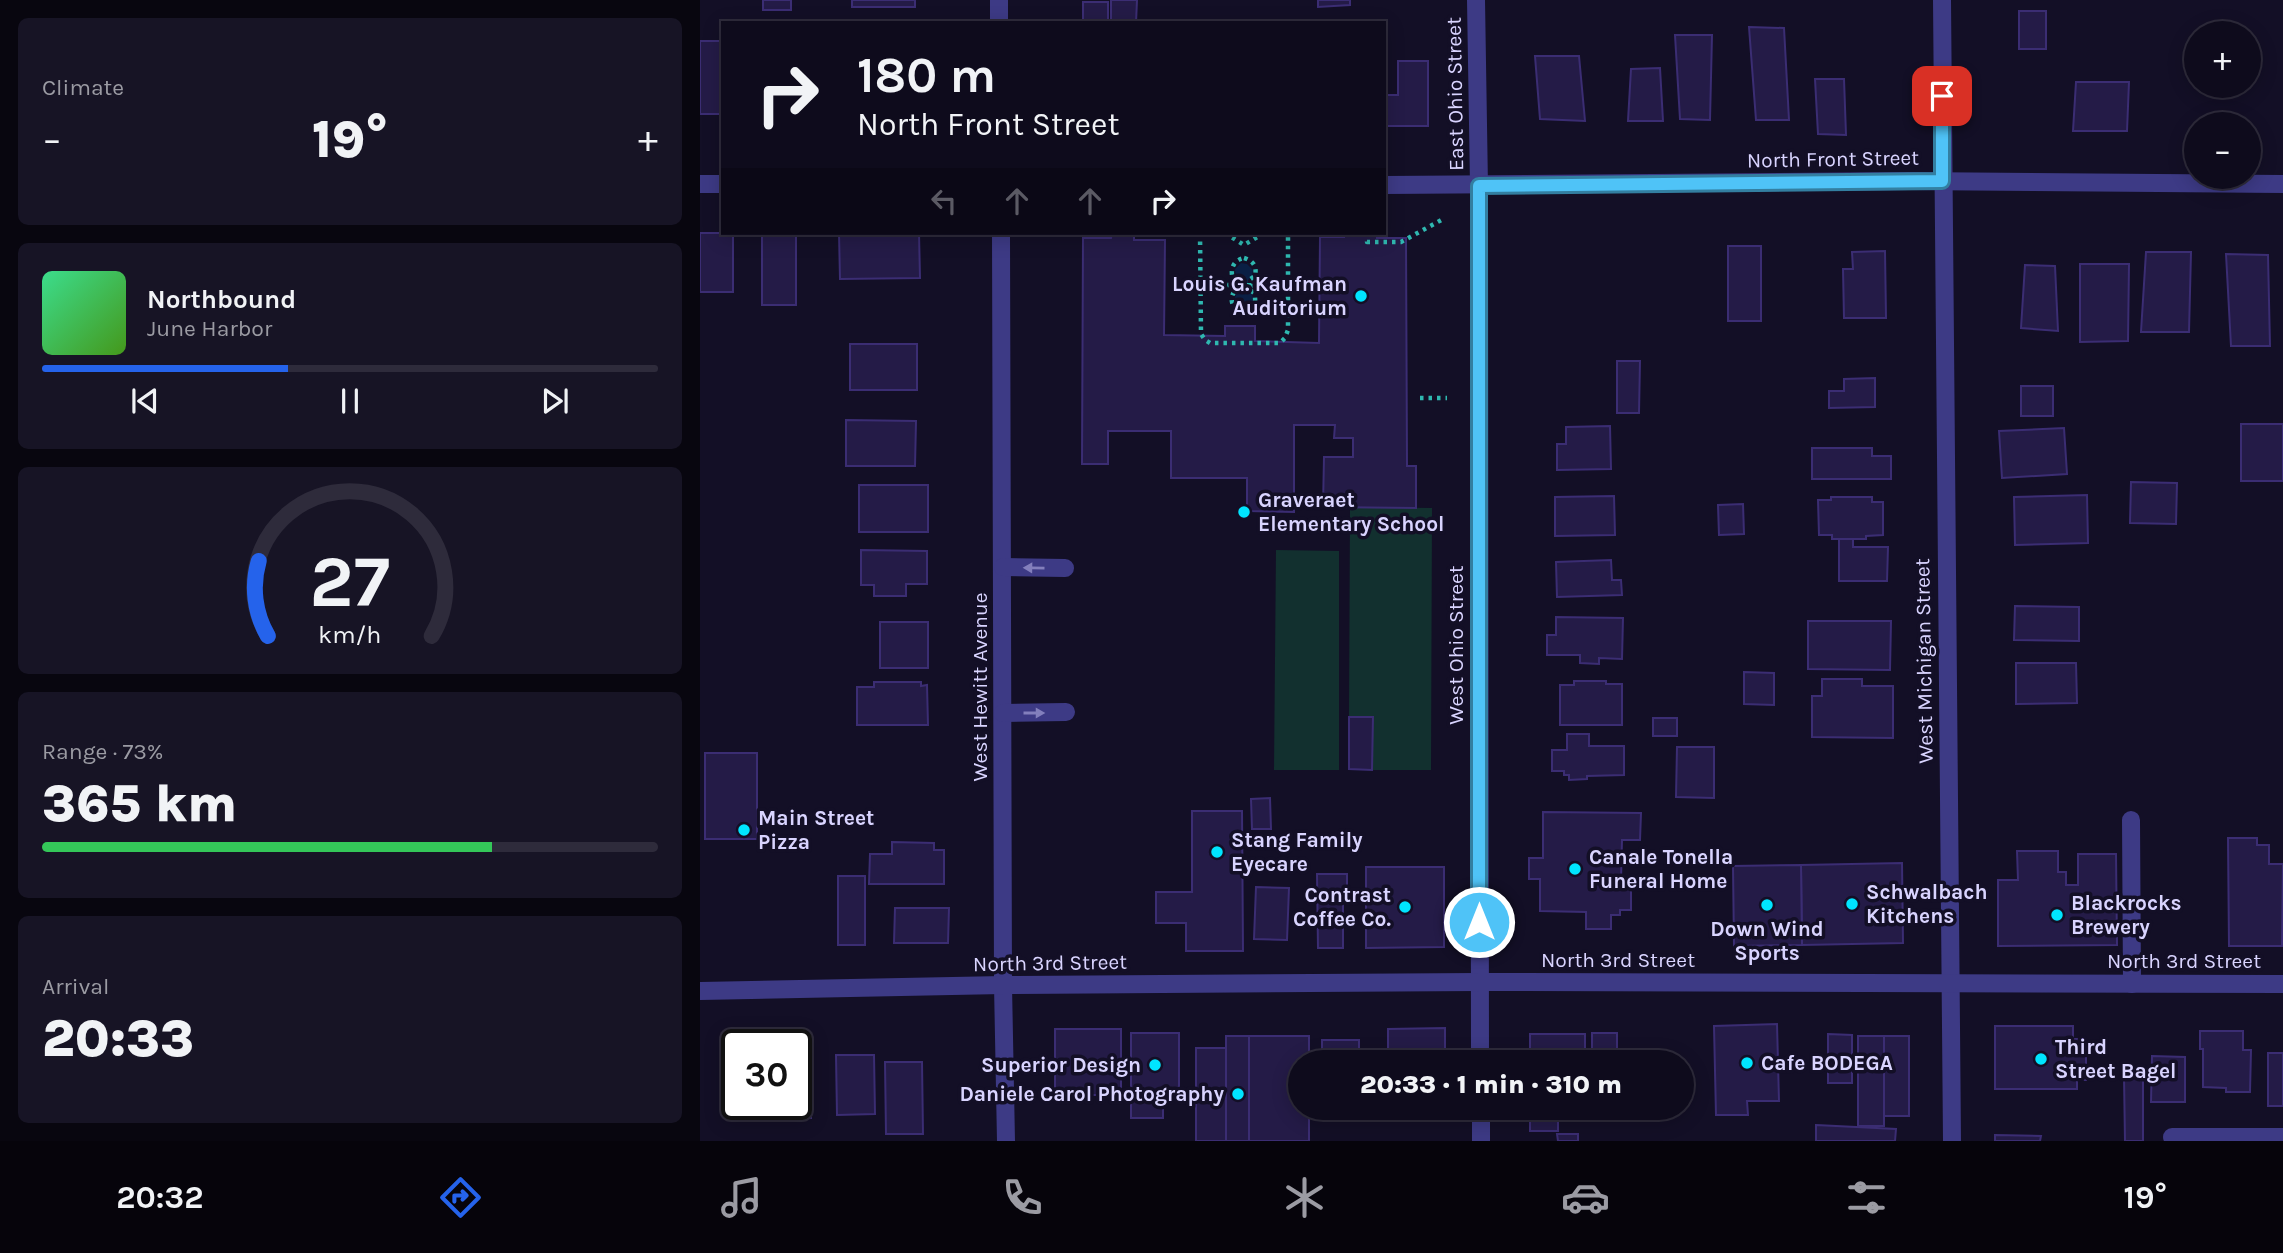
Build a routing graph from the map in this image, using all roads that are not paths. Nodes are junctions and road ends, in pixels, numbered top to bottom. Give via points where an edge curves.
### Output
1 (999, 0) edge
2 (1476, 0) edge
3 (1942, 0) edge
4 (999, 21) edge
5 (1942, 181) junction
6 (700, 184) edge
7 (721, 184) edge
8 (2283, 184) edge
9 (1386, 185) edge
10 (1479, 186) junction
11 (1000, 235) edge
12 (1003, 567) junction
13 (1065, 568) dead end
14 (1066, 712) dead end
15 (1003, 713) junction
16 (2131, 820) dead end
17 (1479, 982) junction
18 (1950, 984) junction
19 (2132, 984) junction
20 (2283, 984) edge
21 (1003, 985) junction
22 (700, 991) edge
23 (1480, 1050) edge
24 (1481, 1120) edge
25 (2172, 1137) dead end
26 (2283, 1137) edge
27 (1006, 1141) edge
28 (1481, 1141) edge
29 (1952, 1141) edge

1 - 4 street
2 - 10 street, East Ohio Street
3 - 5 street, West Michigan Street
5 - 8 street, North Front Street
5 - 10 street, North Front Street
5 - 18 street, West Michigan Street
6 - 7 street
9 - 10 street, North Front Street
10 - 17 street, West Ohio Street
11 - 12 street, West Hewitt Avenue
13 -> 12 street
12 - 15 street, West Hewitt Avenue
15 -> 14 street
15 - 21 street, West Hewitt Avenue
16 - 19 street
17 - 18 street, North 3rd Street
17 - 21 street, North 3rd Street
17 - 23 street, West Ohio Street
18 - 19 street, North 3rd Street
18 - 29 street, West Michigan Street
19 - 20 street, North 3rd Street
21 - 22 street, North 3rd Street
21 - 27 street, West Hewitt Avenue
24 - 28 street
25 - 26 street

